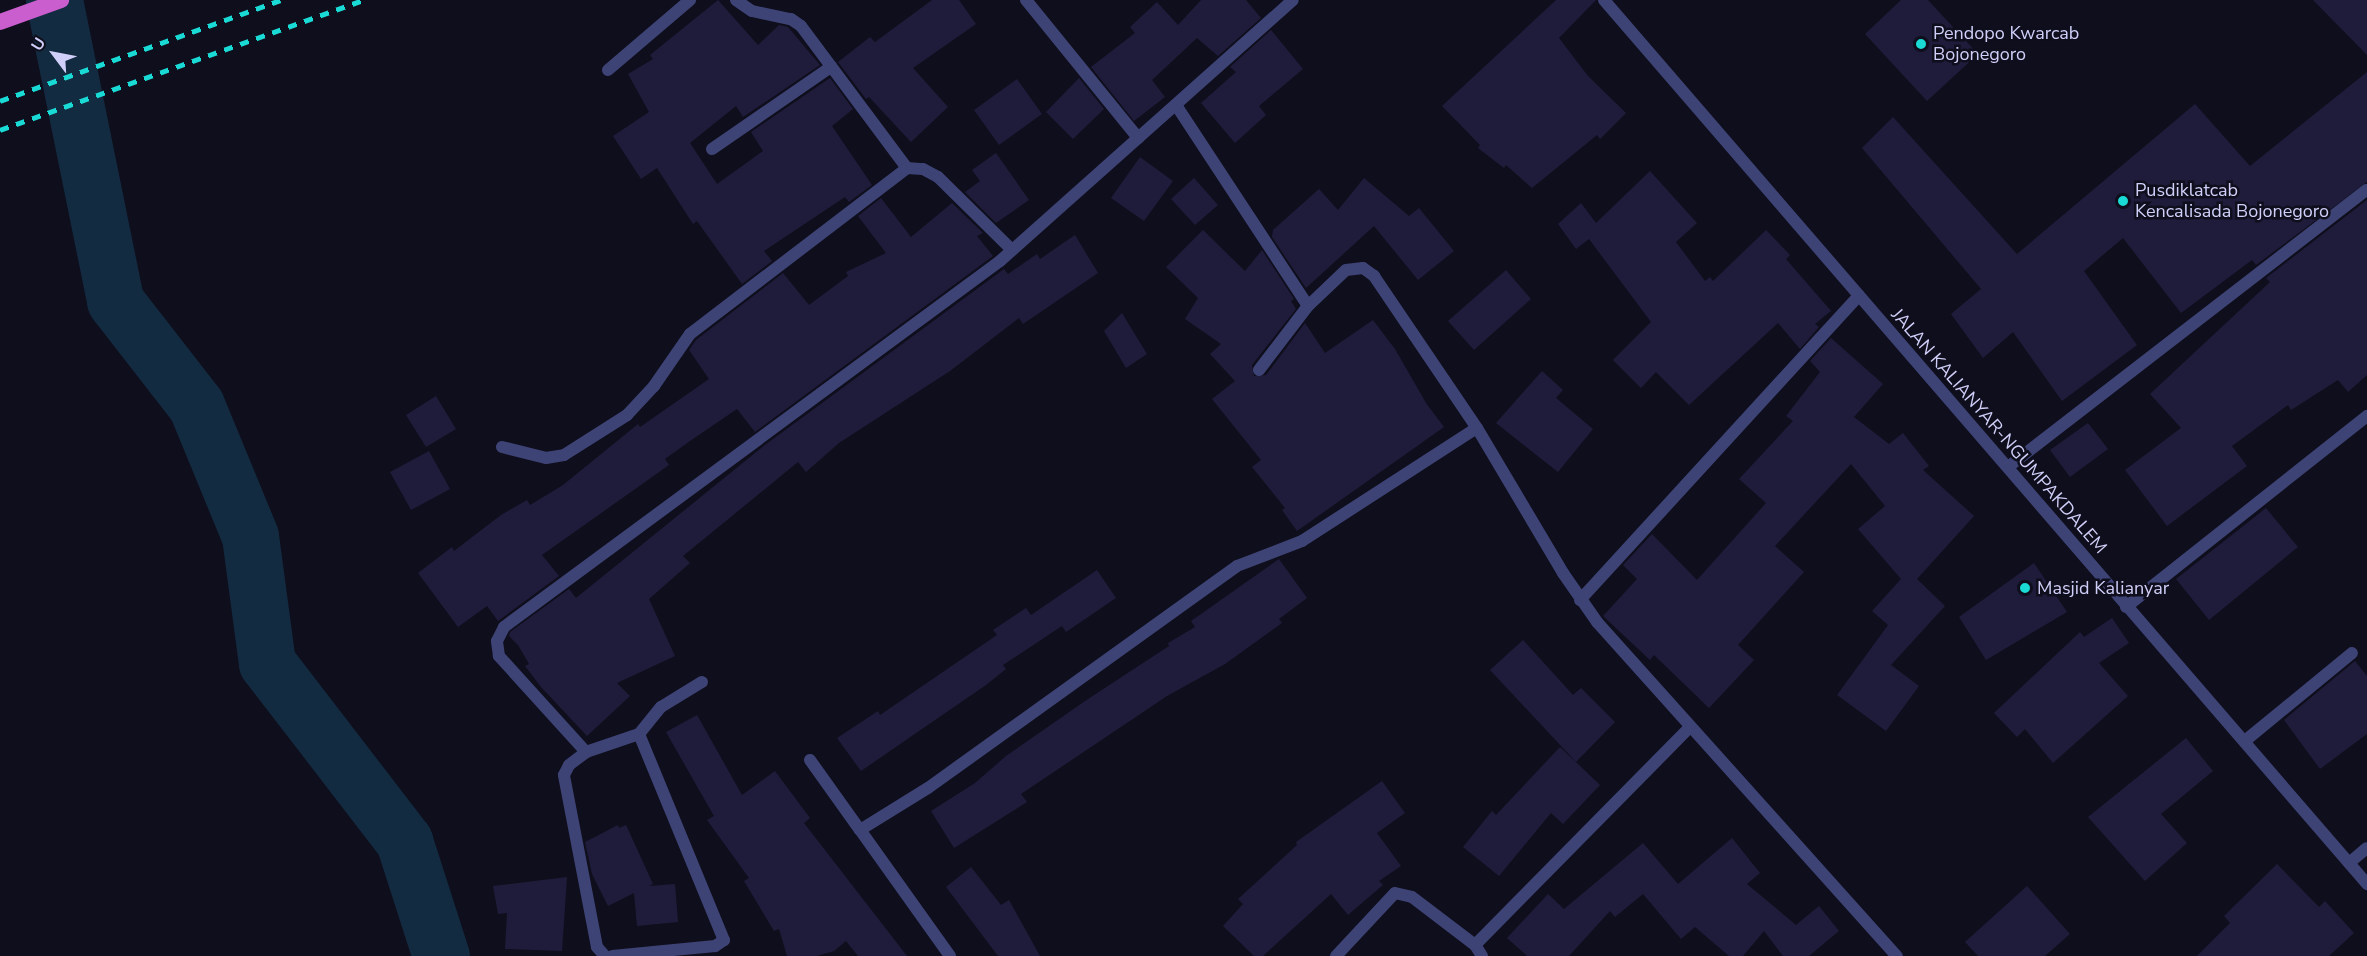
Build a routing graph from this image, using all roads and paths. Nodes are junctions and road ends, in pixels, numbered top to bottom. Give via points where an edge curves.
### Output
1 (61, 0) edge
2 (690, 0) edge
3 (736, 0) edge
4 (1026, 0) edge
5 (1293, 0) edge
6 (1604, 0) edge
7 (0, 22) edge
8 (831, 67) junction
9 (608, 70) dead end
10 (1176, 105) junction
11 (1138, 138) junction
12 (712, 149) dead end
13 (907, 168) junction
14 (2367, 190) edge
15 (1012, 250) junction
16 (1859, 296) junction
17 (1308, 306) junction
18 (1259, 370) dead end
19 (2367, 416) edge
20 (1477, 428) junction
21 (502, 447) dead end
22 (2008, 467) junction
23 (1580, 600) junction
24 (2126, 607) junction
25 (2352, 652) dead end
26 (702, 682) dead end
27 (1690, 727) junction
28 (639, 734) junction
29 (2246, 740) junction
30 (586, 752) junction
31 (810, 760) dead end
32 (860, 830) junction
33 (2363, 851) edge
34 (2349, 863) junction
35 (2367, 884) edge
36 (1475, 945) junction
37 (605, 956) edge
38 (612, 956) edge
39 (950, 956) edge
40 (1336, 956) edge
41 (1482, 956) edge
42 (1897, 956) edge

1 - 7 highway
2 - 9 street
3 - 8 street via 752,11 791,19
4 - 11 street
5 - 10 street
6 - 16 street, JALAN KALIANYAR-NGUMPAKDALEM
8 - 12 street
8 - 13 street
10 - 11 street
10 - 17 street
11 - 15 street
13 - 15 street via 923,169 938,177
13 - 21 street via 690,334 654,386 627,415 564,455 546,458
14 - 22 street
15 - 30 street via 504,627 497,641 499,656
16 - 22 street, JALAN KALIANYAR-NGUMPAKDALEM
16 - 23 street
17 - 18 street
17 - 20 street via 1346,270 1363,268 1374,276
19 - 24 street
20 - 23 street
20 - 32 street via 1302,541 1237,566 928,788
22 - 24 street, JALAN KALIANYAR-NGUMPAKDALEM
23 - 27 street
24 - 29 street, JALAN KALIANYAR-NGUMPAKDALEM
25 - 29 street
26 - 28 street via 661,707
27 - 36 street
27 - 42 street
28 - 30 street
28 - 38 street via 724,940 715,946
29 - 34 street, JALAN KALIANYAR-NGUMPAKDALEM
30 - 37 street via 569,765 565,787 597,947
31 - 32 street
32 - 39 street
33 - 34 street
34 - 35 street, JALAN KALIANYAR-NGUMPAKDALEM
36 - 40 street via 1412,897 1395,893
36 - 41 street

